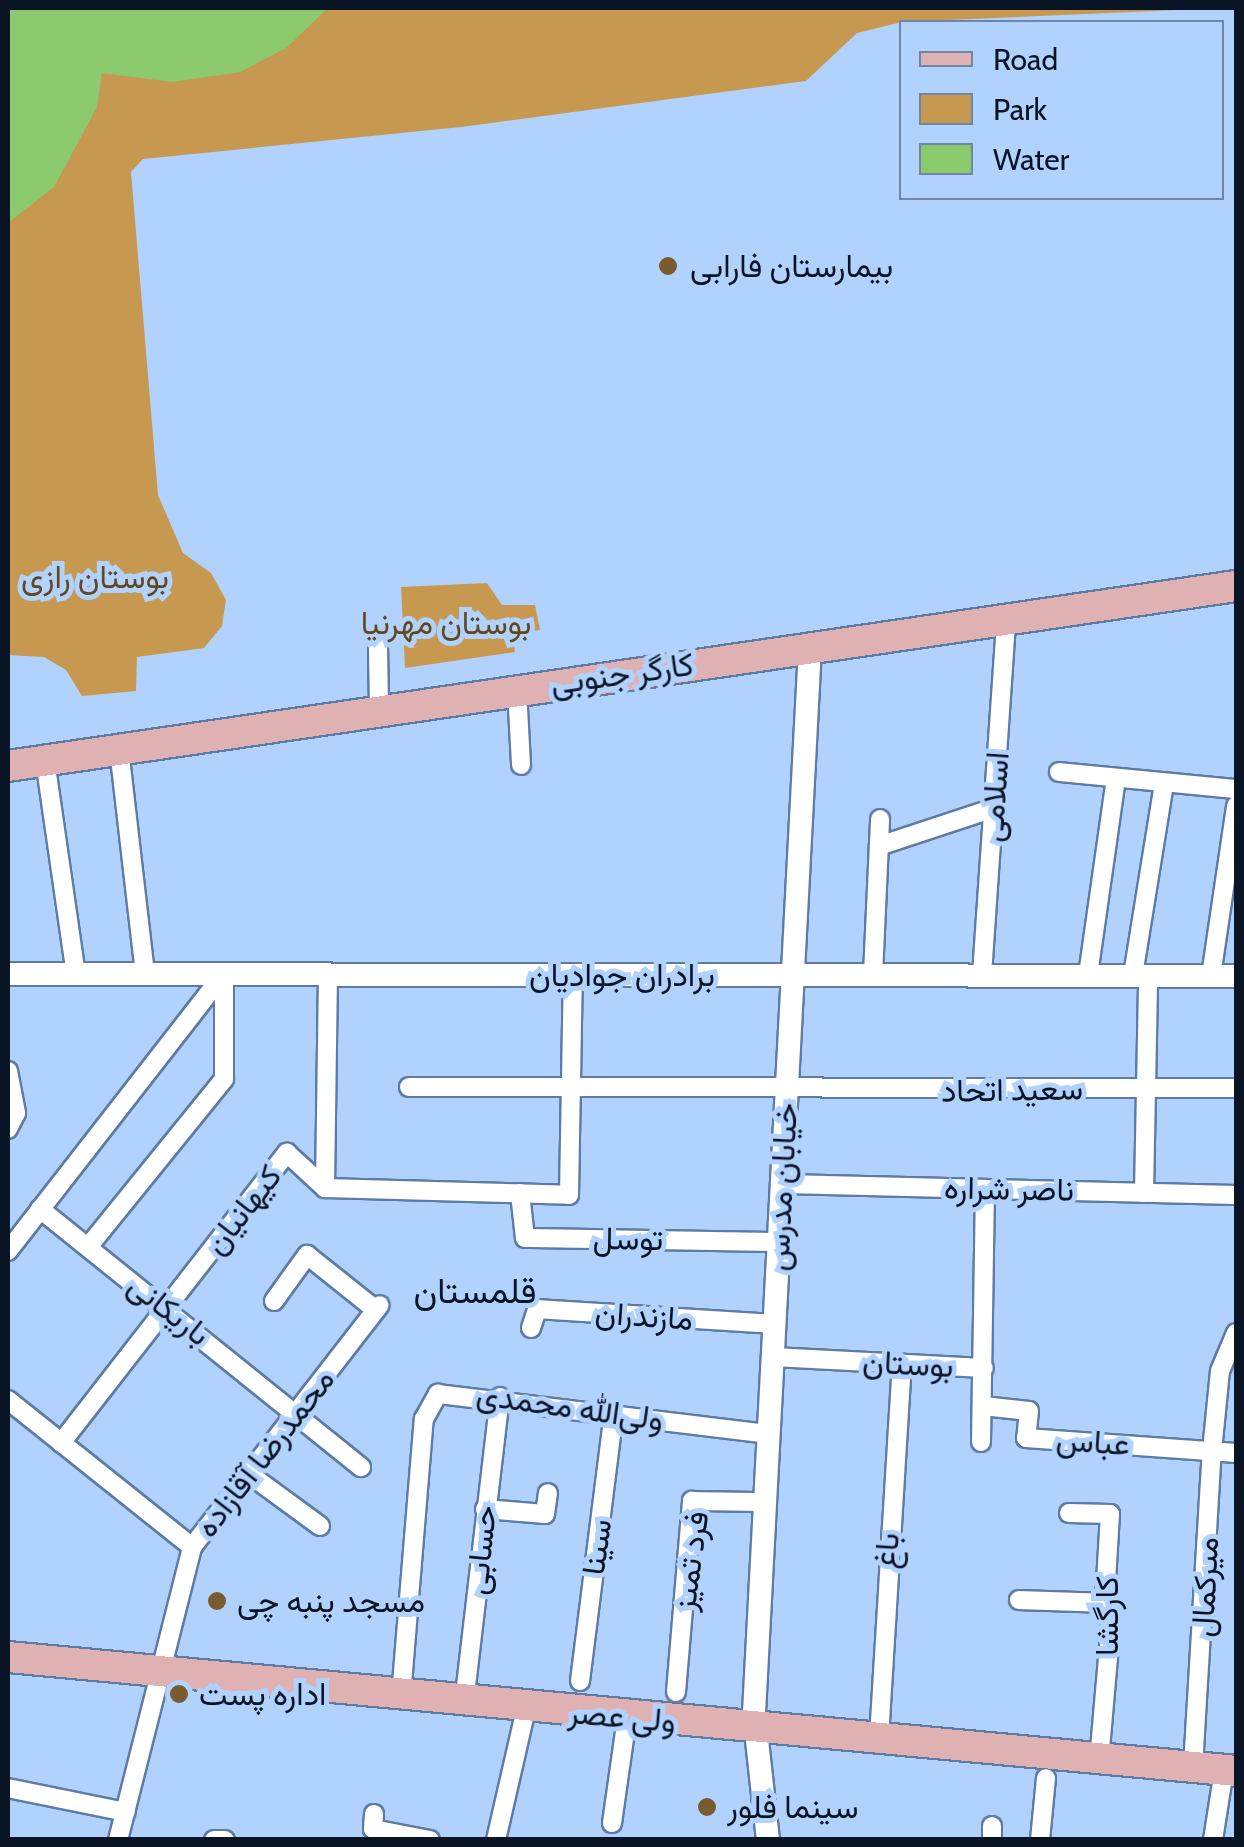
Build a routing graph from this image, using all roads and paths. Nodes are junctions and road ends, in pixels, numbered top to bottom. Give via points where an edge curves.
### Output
1 (1236, 586) edge
2 (1006, 618) junction
3 (378, 646) dead end
4 (810, 646) junction
5 (517, 690) junction
6 (378, 710) junction
7 (119, 749) junction
8 (45, 760) junction
9 (520, 765) dead end
10 (8, 766) edge
11 (1060, 772) dead end
12 (1116, 780) junction
13 (1164, 783) junction
14 (1236, 789) edge
15 (1236, 806) edge
16 (994, 808) junction
17 (880, 819) dead end
18 (879, 846) junction
19 (8, 974) edge
20 (76, 974) junction
21 (145, 974) junction
22 (224, 974) junction
23 (328, 974) junction
24 (573, 974) junction
25 (793, 975) junction
26 (874, 975) junction
27 (982, 975) junction
28 (1088, 975) junction
29 (1141, 975) junction
30 (1212, 976) junction
31 (1236, 976) edge
32 (8, 1083) edge
33 (409, 1087) dead end
34 (1236, 1088) edge
35 (571, 1089) junction
36 (1146, 1089) junction
37 (787, 1092) junction
38 (8, 1129) edge
39 (782, 1184) junction
40 (325, 1188) junction
41 (985, 1189) junction
42 (1144, 1193) junction
43 (520, 1194) junction
44 (1236, 1195) edge
45 (40, 1209) junction
46 (779, 1242) junction
47 (88, 1247) junction
48 (8, 1251) edge
49 (274, 1301) dead end
50 (166, 1308) junction
51 (774, 1324) junction
52 (531, 1328) dead end
53 (1234, 1344) edge
54 (773, 1356) junction
55 (902, 1364) junction
56 (984, 1368) junction
57 (500, 1397) junction
58 (8, 1400) edge
59 (982, 1406) junction
60 (297, 1411) junction
61 (614, 1413) junction
62 (769, 1434) junction
63 (980, 1442) dead end
64 (61, 1443) junction
65 (1212, 1452) junction
66 (1236, 1453) edge
67 (361, 1467) dead end
68 (249, 1474) junction
69 (548, 1493) dead end
70 (766, 1502) junction
71 (486, 1509) junction
72 (1069, 1513) dead end
73 (320, 1526) dead end
74 (192, 1547) junction
75 (1019, 1600) dead end
76 (1108, 1604) junction
77 (8, 1657) edge
78 (165, 1672) junction
79 (580, 1681) dead end
80 (676, 1692) dead end
81 (401, 1696) junction
82 (464, 1702) junction
83 (526, 1709) junction
84 (626, 1718) junction
85 (754, 1728) junction
86 (879, 1738) junction
87 (1099, 1760) junction
88 (1218, 1770) edge
89 (1046, 1778) dead end
90 (8, 1788) edge
91 (126, 1812) junction
92 (374, 1814) dead end
93 (612, 1823) dead end
94 (118, 1840) edge
95 (214, 1840) edge
96 (224, 1840) edge
97 (430, 1840) edge
98 (496, 1840) edge
99 (768, 1840) edge
100 (1040, 1840) edge
101 (1213, 1840) edge

1 - 2 main road, کارگر جنوبی
2 - 4 main road, کارگر جنوبی
2 - 16 street, اسلامی
3 - 6 street
4 - 5 main road, کارگر جنوبی
4 - 25 street, خیابان مدرس
5 - 6 main road, کارگر جنوبی
5 - 9 street
6 - 7 main road, کارگر جنوبی
7 - 8 main road, کارگر جنوبی
7 - 21 street
8 - 10 main road, کارگر جنوبی
8 - 20 street
11 - 12 street
12 - 13 street
12 - 28 street
13 - 14 street
13 - 29 street
15 - 30 street
16 - 18 street
16 - 27 street, اسلامی
17 - 18 street
18 - 26 street
19 - 20 street, برادران جوادیان
20 - 21 street, برادران جوادیان
21 - 22 street, برادران جوادیان
22 - 23 street, برادران جوادیان
22 - 45 street
22 - 47 street via 224,1079
23 - 24 street, برادران جوادیان
23 - 40 street
24 - 25 street, برادران جوادیان
24 - 35 street
25 - 26 street, برادران جوادیان
25 - 37 street, خیابان مدرس
26 - 27 street, برادران جوادیان
27 - 28 street, برادران جوادیان
28 - 29 street, برادران جوادیان
29 - 30 street, برادران جوادیان
29 - 36 street
30 - 31 street, برادران جوادیان
32 - 38 street via 16,1113
33 - 35 street, سعید اتحاد
34 - 36 street, سعید اتحاد
35 - 37 street, سعید اتحاد
35 - 43 street via 569,1195
36 - 37 street, سعید اتحاد
36 - 42 street
37 - 39 street, خیابان مدرس
39 - 41 street, ناصر شراره
39 - 46 street, خیابان مدرس
40 - 43 street
40 - 50 street, کیهانیان via 287,1153
41 - 42 street, ناصر شراره
41 - 56 street, بوستان
42 - 44 street, ناصر شراره
43 - 46 street, توسل via 525,1238
45 - 47 street, باریکانی
45 - 48 street
46 - 51 street, خیابان مدرس
47 - 50 street, باریکانی
49 - 60 street, محمدرضا آقازاده via 308,1255 378,1308
50 - 60 street, باریکانی
50 - 64 street
51 - 52 street, مازندران via 537,1309
51 - 54 street, خیابان مدرس
53 - 65 street, میرکمال via 1220,1371
54 - 55 street, بوستان
54 - 62 street, خیابان مدرس
55 - 56 street, بوستان
55 - 86 street, باغ
56 - 59 street
57 - 61 street, ولی‌الله محمدی
57 - 71 street, حسابی
57 - 81 street, ولی‌الله محمدی via 446,1391 426,1412
58 - 64 street
59 - 63 street
59 - 65 street, عباس via 1029,1411 1026,1438
60 - 67 street, باریکانی
60 - 68 street, محمدرضا آقازاده
61 - 62 street, ولی‌الله محمدی
61 - 79 street, سینا
62 - 70 street, خیابان مدرس
64 - 74 street
65 - 66 street
65 - 88 street, میرکمال
68 - 73 street
68 - 74 street, محمدرضا آقازاده
69 - 71 street via 545,1514
70 - 80 street, فرد تمیز via 692,1500
70 - 85 street, خیابان مدرس
71 - 82 street, حسابی
72 - 76 street, کارگشا via 1110,1514
74 - 78 street, محمدرضا آقازاده
75 - 76 street
76 - 87 street, کارگشا
77 - 78 main road, ولی عصر
78 - 81 main road, ولی عصر
78 - 91 street, محمدرضا آقازاده
81 - 82 main road, ولی عصر
82 - 83 main road, ولی عصر
83 - 84 main road, ولی عصر
83 - 98 street
84 - 85 main road, ولی عصر
84 - 93 street
85 - 86 main road, ولی عصر
85 - 99 street, خیابان مدرس
86 - 87 main road, ولی عصر
87 - 88 main road, ولی عصر
88 - 101 street, میرکمال
89 - 100 street
90 - 91 street
91 - 94 street, محمدرضا آقازاده
92 - 97 street via 373,1829
95 - 96 street

